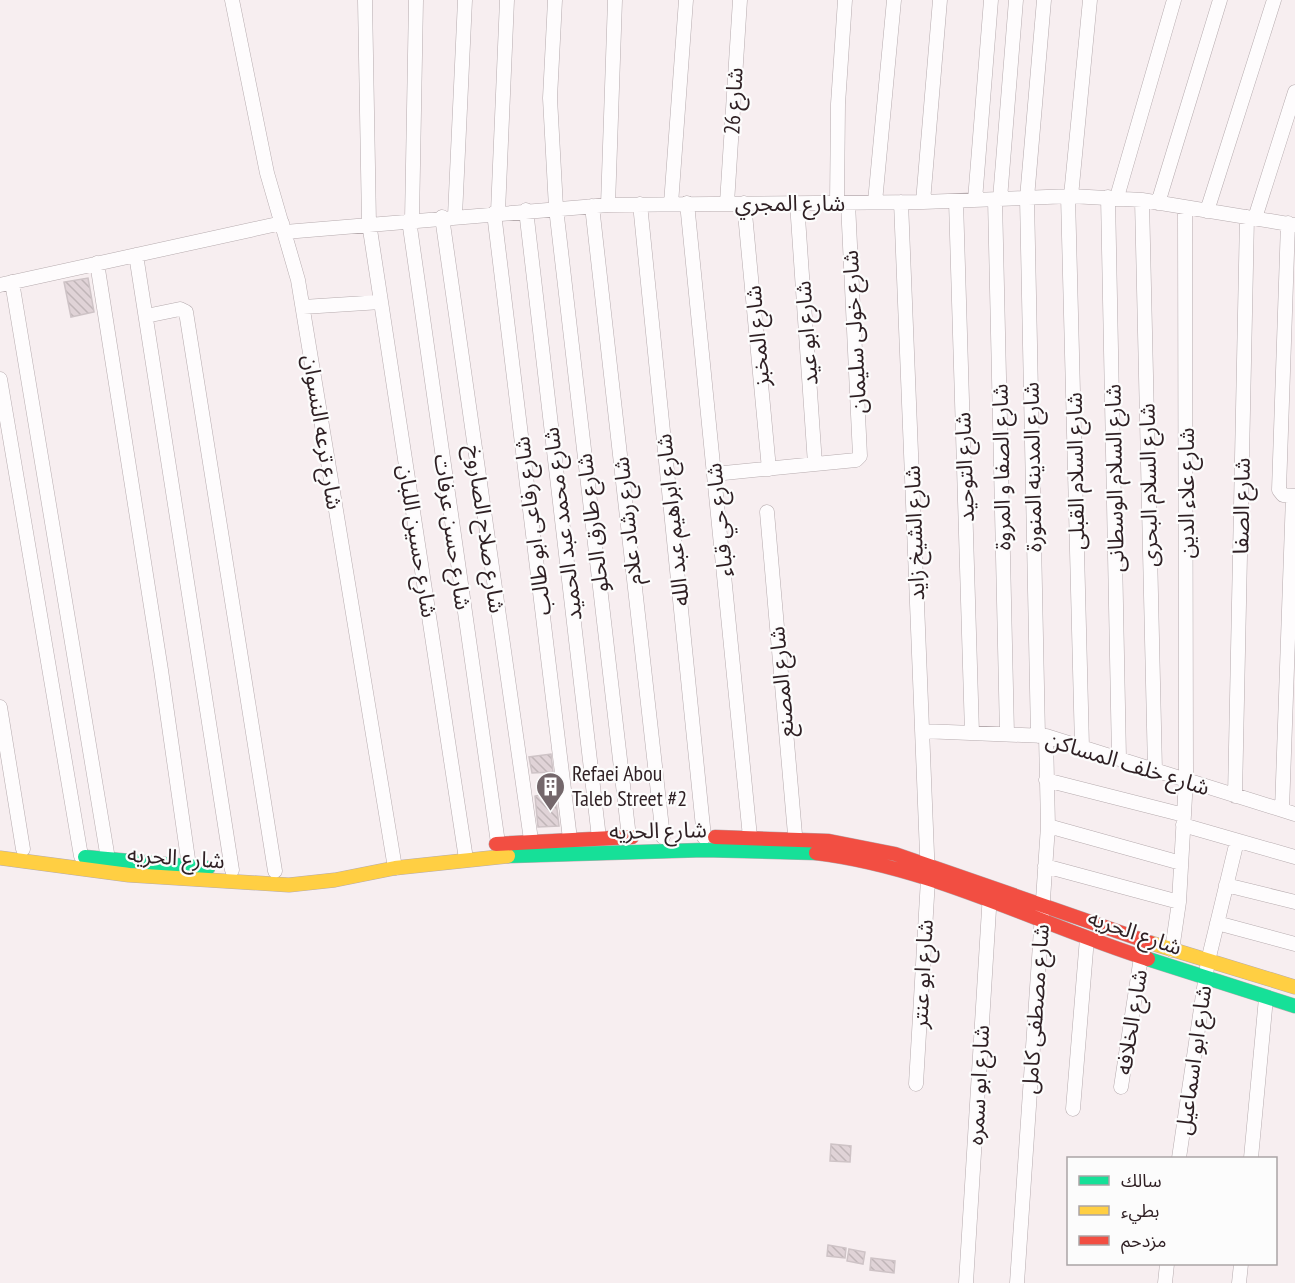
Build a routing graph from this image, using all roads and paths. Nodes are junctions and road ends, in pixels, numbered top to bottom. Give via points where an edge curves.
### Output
1 (232, 0) edge
2 (365, 0) edge
3 (416, 0) edge
4 (465, 0) edge
5 (507, 0) edge
6 (555, 0) edge
7 (615, 0) edge
8 (686, 0) edge
9 (740, 0) edge
10 (845, 0) edge
11 (894, 0) edge
12 (940, 0) edge
13 (991, 0) edge
14 (1016, 0) edge
15 (1044, 0) edge
16 (1090, 0) edge
17 (1174, 0) edge
18 (1220, 0) edge
19 (1274, 0) edge
20 (1295, 92) edge
21 (1070, 196) junction
22 (1112, 197) junction
23 (1027, 198) junction
24 (997, 199) junction
25 (975, 200) junction
26 (1142, 200) junction
27 (956, 201) junction
28 (875, 202) junction
29 (901, 202) junction
30 (923, 202) junction
31 (687, 203) junction
32 (727, 203) junction
33 (744, 203) junction
34 (797, 203) junction
35 (842, 203) junction
36 (1158, 203) junction
37 (640, 204) junction
38 (671, 204) junction
39 (608, 205) junction
40 (592, 206) junction
41 (1185, 207) junction
42 (556, 208) junction
43 (525, 210) junction
44 (1208, 211) junction
45 (496, 213) junction
46 (448, 217) junction
47 (1251, 218) junction
48 (410, 220) junction
49 (369, 223) junction
50 (1291, 224) edge
51 (283, 227) junction
52 (136, 255) junction
53 (97, 263) junction
54 (6, 284) edge
55 (381, 302) junction
56 (303, 308) junction
57 (146, 316) junction
58 (0, 379) edge
59 (815, 464) junction
60 (769, 469) junction
61 (714, 474) junction
62 (1294, 496) edge
63 (767, 512) dead end
64 (0, 707) edge
65 (922, 731) junction
66 (972, 733) junction
67 (1007, 734) junction
68 (1042, 736) junction
69 (1082, 747) junction
70 (1119, 758) junction
71 (1155, 770) junction
72 (1046, 780) junction
73 (1186, 780) junction
74 (1234, 796) junction
75 (1288, 812) edge
76 (1184, 820) junction
77 (1048, 826) junction
78 (629, 837) junction
79 (663, 837) junction
80 (704, 837) junction
81 (750, 837) junction
82 (599, 838) junction
83 (570, 839) junction
84 (531, 840) junction
85 (1237, 841) junction
86 (498, 843) junction
87 (0, 845) edge
88 (796, 845) junction
89 (23, 849) junction
90 (465, 853) junction
91 (81, 856) junction
92 (1295, 857) edge
93 (0, 858) edge
94 (108, 859) junction
95 (394, 862) junction
96 (1181, 862) junction
97 (927, 863) junction
98 (189, 866) junction
99 (1045, 866) junction
100 (231, 870) junction
101 (275, 871) junction
102 (928, 879) junction
103 (1226, 885) junction
104 (990, 886) junction
105 (989, 902) junction
106 (1179, 902) junction
107 (1295, 902) edge
108 (1042, 904) junction
109 (1041, 921) junction
110 (1217, 923) junction
111 (1087, 938) junction
112 (1295, 944) edge
113 (1172, 950) junction
114 (1141, 957) junction
115 (1208, 961) junction
116 (1204, 979) junction
117 (1295, 987) edge
118 (1266, 998) junction
119 (1295, 1006) edge
120 (916, 1084) dead end
121 (1121, 1087) dead end
122 (1073, 1109) dead end
123 (1179, 1157) edge
124 (1251, 1157) edge
125 (1167, 1265) edge
126 (1241, 1265) edge
127 (966, 1283) edge
128 (1017, 1283) edge
129 (1165, 1283) edge
130 (1239, 1283) edge

1 - 51 street, شارع ترعه النسوان via 267,174
2 - 49 street, شارع حسين اللبان
3 - 48 street, شارع حسن عرفات
4 - 46 street, شارع صلاح الصاروخ
5 - 45 street, شارع رفاعى ابو طالب
6 - 42 street, شارع طارق الحلو via 550,98
7 - 39 street
8 - 38 street
9 - 32 street, شارع 26
10 - 35 street, شارع خولى سليمان via 839,93
11 - 28 street
12 - 30 street
13 - 25 street
14 - 24 street, شارع الصفا و المروة
15 - 23 street, شارع المدينه المنورة
16 - 21 street, شارع السلام القبلى
17 - 22 street, شارع السلام الوسطانى
18 - 36 street
19 - 44 street
20 - 47 street, شارع الصفا
21 - 22 street, شارع المجري
21 - 23 street, شارع المجري
21 - 69 street, شارع السلام القبلى
22 - 26 street, شارع المجري
22 - 70 street, شارع السلام الوسطانى
23 - 24 street, شارع المجري
23 - 68 street, شارع المدينه المنورة
24 - 25 street, شارع المجري
24 - 67 street, شارع الصفا و المروة
25 - 27 street, شارع المجري
26 - 36 street, شارع المجري
26 - 71 street, شارع السلام البحرى
27 - 30 street, شارع المجري
27 - 66 street, شارع التوحيد
28 - 29 street, شارع المجري
28 - 35 street, شارع المجري
29 - 30 street, شارع المجري
29 - 65 street, شارع الشيخ زايد
31 - 32 street, شارع المجري
31 - 38 street, شارع المجري
31 - 61 street, شارع حي قباء
32 - 33 street, شارع المجري
33 - 34 street, شارع المجري
33 - 60 street, شارع المخبز
34 - 35 street, شارع المجري
34 - 59 street, شارع ابو عيد
35 - 59 street, شارع خولى سليمان via 860,453 856,460
36 - 41 street, شارع المجري
37 - 38 street, شارع المجري
37 - 39 street, شارع المجري
37 - 80 street, شارع ابراهيم عبد الله
39 - 40 street, شارع المجري
40 - 42 street, شارع المجري
40 - 79 street, شارع رشاد علام
41 - 44 street, شارع المجري
41 - 73 street, شارع علاء الدين
42 - 43 street, شارع المجري
42 - 78 street, شارع طارق الحلو
43 - 45 street, شارع المجري
43 - 82 street, شارع محمد عبد الحميد
44 - 47 street, شارع المجري
45 - 46 street, شارع المجري
45 - 83 street, شارع رفاعى ابو طالب
46 - 48 street, شارع المجري
46 - 84 street, شارع صلاح الصاروخ
47 - 50 street, شارع المجري
47 - 74 street, شارع الصفا
48 - 49 street, شارع المجري
48 - 86 street, شارع حسن عرفات
49 - 51 street, شارع المجري
49 - 55 street, شارع حسين اللبان
50 - 62 street via 1279,490 1283,495
51 - 52 street, شارع المجري
51 - 56 street, شارع ترعه النسوان
52 - 53 street, شارع المجري
52 - 57 street
53 - 54 street, شارع المجري
53 - 98 street
54 - 94 street
55 - 56 street
55 - 90 street, شارع حسين اللبان
56 - 95 street, شارع ترعه النسوان
57 - 100 street
57 - 101 street via 180,309 186,312
58 - 91 street
59 - 60 street
60 - 61 street
61 - 81 street, شارع حي قباء
62 - 75 street
63 - 88 street, شارع المصنع
64 - 89 street
65 - 66 street, شارع خلف المساكن
65 - 97 street, شارع الشيخ زايد
66 - 67 street, شارع خلف المساكن
67 - 68 street, شارع خلف المساكن
68 - 69 street, شارع خلف المساكن
68 - 72 street, شارع مصطفى كامل
69 - 70 street, شارع خلف المساكن
70 - 71 street, شارع خلف المساكن
71 - 73 street, شارع خلف المساكن
72 - 76 street
72 - 77 street, شارع مصطفى كامل
73 - 74 street, شارع خلف المساكن
73 - 76 street, شارع علاء الدين
74 - 75 street, شارع خلف المساكن
76 - 85 street
76 - 96 street, شارع علاء الدين
77 - 96 street
77 - 99 street, شارع مصطفى كامل
78 - 79 main road, شارع الحريه
78 - 82 main road, شارع الحريه
79 - 80 main road, شارع الحريه
80 - 81 main road, شارع الحريه
81 - 88 main road, شارع الحريه
82 - 83 main road, شارع الحريه
83 - 84 main road, شارع الحريه
84 - 86 main road, شارع الحريه
85 - 92 street
85 - 103 street, شارع ابو اسماعيل
86 - 90 main road, شارع الحريه
87 - 89 main road, شارع الحريه
88 - 90 main road, شارع الحريه
88 - 97 main road, شارع الحريه via 862,846
88 - 102 main road, شارع الحريه
89 - 91 main road, شارع الحريه
90 - 95 main road, شارع الحريه
91 - 94 main road, شارع الحريه
93 - 95 main road, شارع الحريه via 129,875 289,885 334,880
94 - 98 main road, شارع الحريه
95 - 101 main road, شارع الحريه
96 - 106 street, شارع علاء الدين
97 - 102 street, شارع ابو عنتر
97 - 104 main road, شارع الحريه
98 - 100 main road, شارع الحريه
99 - 106 street
99 - 108 street, شارع مصطفى كامل
100 - 101 main road, شارع الحريه
102 - 105 main road, شارع الحريه
102 - 120 street, شارع ابو عنتر
103 - 107 street
103 - 110 street, شارع ابو اسماعيل
104 - 105 street, شارع ابو سمره
104 - 108 main road, شارع الحريه
105 - 109 main road, شارع الحريه
105 - 127 street, شارع ابو سمره
106 - 113 street, شارع علاء الدين
108 - 109 street, شارع مصطفى كامل
108 - 113 main road, شارع الحريه
109 - 111 main road, شارع الحريه
109 - 128 street, شارع مصطفى كامل
110 - 112 street
110 - 115 street, شارع ابو اسماعيل
111 - 114 main road, شارع الحريه
111 - 122 street
113 - 115 main road, شارع الحريه
114 - 116 main road, شارع الحريه
114 - 121 street, شارع الخلافه
115 - 116 street, شارع ابو اسماعيل
115 - 117 main road, شارع الحريه
116 - 118 main road, شارع الحريه
116 - 123 street, شارع ابو اسماعيل
118 - 119 main road, شارع الحريه
118 - 124 street
125 - 129 street
126 - 130 street

